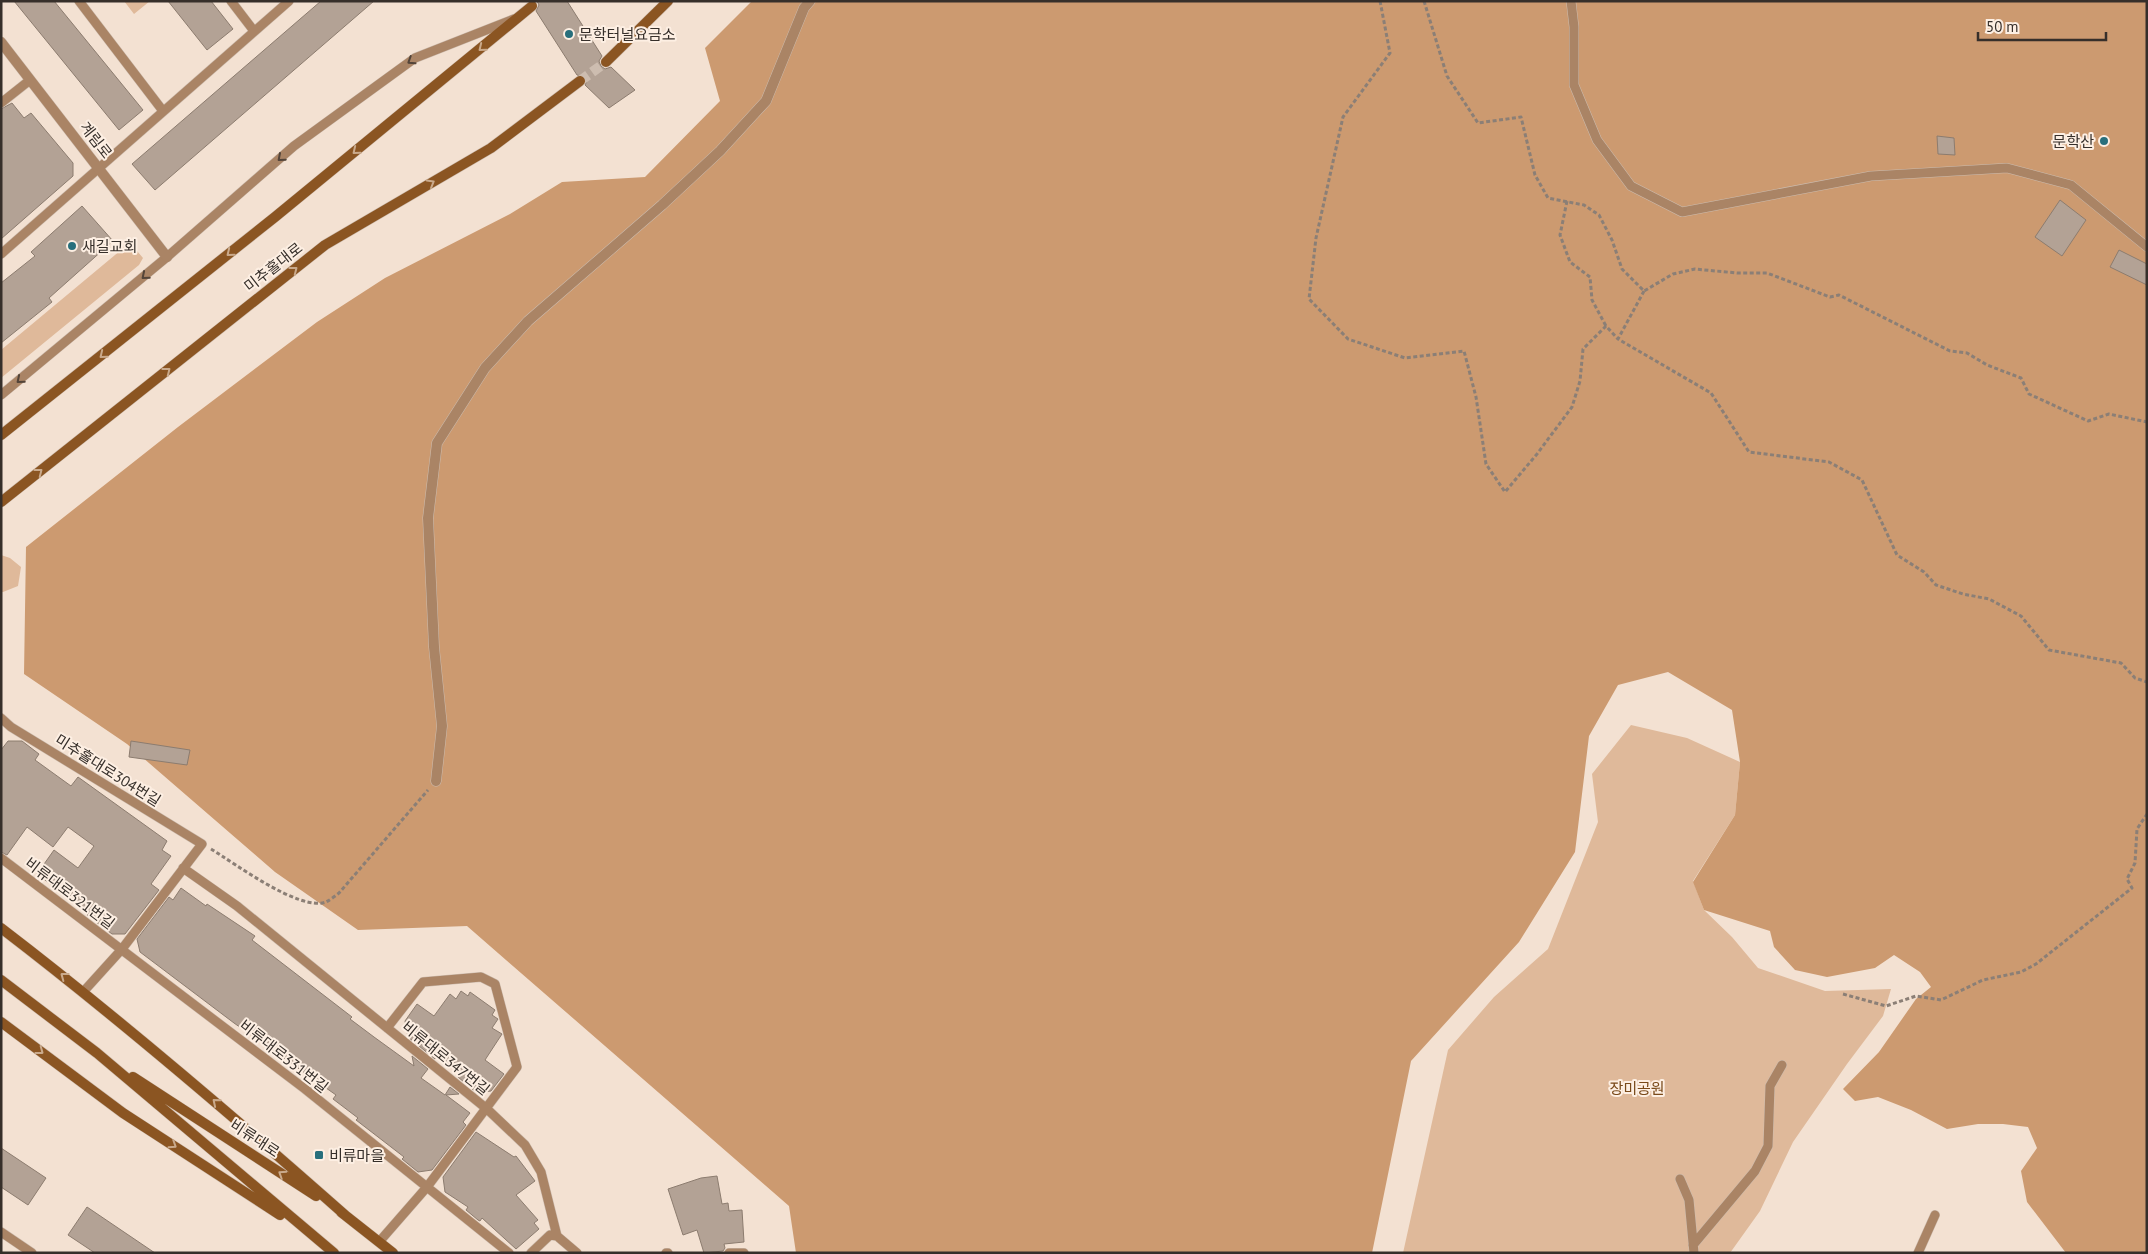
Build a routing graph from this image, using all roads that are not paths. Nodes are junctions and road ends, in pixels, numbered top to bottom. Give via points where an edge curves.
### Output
1 (79, 1) edge
2 (231, 1) edge
3 (289, 1) edge
4 (668, 1) edge
5 (810, 1) edge
6 (1571, 1) edge
7 (532, 6) dead end
8 (521, 16) junction
9 (254, 31) junction
10 (1, 42) edge
11 (606, 62) tunnel mouth
12 (30, 80) junction
13 (580, 81) tunnel mouth
14 (1, 103) edge
15 (163, 111) junction
16 (98, 167) junction
17 (2147, 247) edge
18 (1, 254) edge
19 (167, 257) junction
20 (1, 395) edge
21 (1, 435) edge
22 (1, 502) edge
23 (2, 721) edge
24 (436, 781) road end
25 (1, 858) edge
26 (183, 868) junction
27 (1, 928) edge
28 (122, 949) junction
29 (1, 980) edge
30 (84, 991) junction
31 (1, 1022) edge
32 (387, 1028) junction
33 (97, 1053) junction
34 (1782, 1065) dead end
35 (487, 1109) junction
36 (1680, 1179) dead end
37 (427, 1187) junction
38 (345, 1215) junction
39 (1935, 1215) dead end
40 (1, 1232) edge
41 (557, 1236) junction
42 (316, 1239) junction
43 (379, 1242) junction
44 (1694, 1249) edge
45 (30, 1252) edge
46 (334, 1253) edge
47 (392, 1253) edge
48 (509, 1253) edge
49 (531, 1253) edge
50 (577, 1253) edge
51 (729, 1253) edge
52 (744, 1253) edge
53 (1918, 1253) edge

1 - 15 lane
2 - 9 lane
3 - 9 lane
4 - 11 main road
5 - 24 street via 804,8 766,101 720,151 662,205 528,321 485,368 437,443 428,518 434,647 442,726
6 - 17 lane via 1574,85 1597,140 1631,186 1682,212 1871,176 2007,168 2072,185
7 - 8 main road
8 -> 19 lane via 415,58 294,146
8 -> 21 main road via 276,217
9 - 15 lane
10 - 12 street, 계림로
12 - 14 lane
12 - 16 street, 계림로
22 -> 13 main road, 미추홀대로 via 325,245 491,148
15 - 16 lane
16 - 18 lane
16 - 19 street, 계림로
19 -> 20 lane
23 - 26 lane, 미추홀대로304번길 via 202,844
25 - 28 lane, 비류대로321번길
26 - 28 lane
26 - 32 lane via 237,906
30 -> 27 main road
28 - 30 lane
28 - 37 lane, 비류대로331번길
29 - 33 main road, 비류대로
38 -> 30 main road
31 -> 42 main road via 123,1113
32 - 35 lane, 비류대로347번길
32 - 35 lane, 비류대로347번길 via 423,982 481,977 495,984 517,1067
38 -> 33 main road, 비류대로
33 - 42 main road, 비류대로
34 - 44 lane via 1770,1086 1768,1146 1755,1171
35 - 37 lane, 비류대로347번길
35 - 41 lane, 비류대로347번길 via 525,1145 541,1172
36 - 44 lane via 1688,1200
37 - 43 lane, 비류대로347번길
37 - 48 lane
38 - 43 main road, 비류대로
39 - 53 lane
40 - 45 lane
41 - 49 lane via 550,1235
41 - 50 lane
42 - 46 main road, 비류대로
43 - 47 main road, 비류대로
51 - 52 lane

